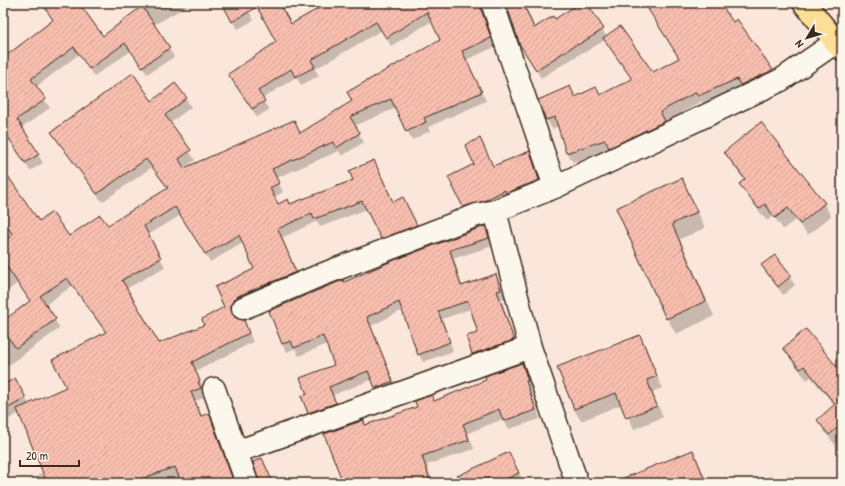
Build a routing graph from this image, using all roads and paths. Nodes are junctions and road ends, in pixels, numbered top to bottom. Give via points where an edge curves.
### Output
1 (804, 3) edge
2 (493, 5) dead end
3 (839, 45) edge
4 (555, 187) junction
5 (495, 211) junction
6 (243, 308) dead end
7 (530, 347) junction
8 (214, 390) dead end
9 (236, 452) junction
10 (247, 483) edge
11 (577, 483) edge

1 - 3 main road
2 - 4 street
3 - 4 street via 781,80
4 - 5 street
5 - 6 street via 477,215
5 - 7 street
7 - 9 street
7 - 11 street
8 - 9 street
9 - 10 street

